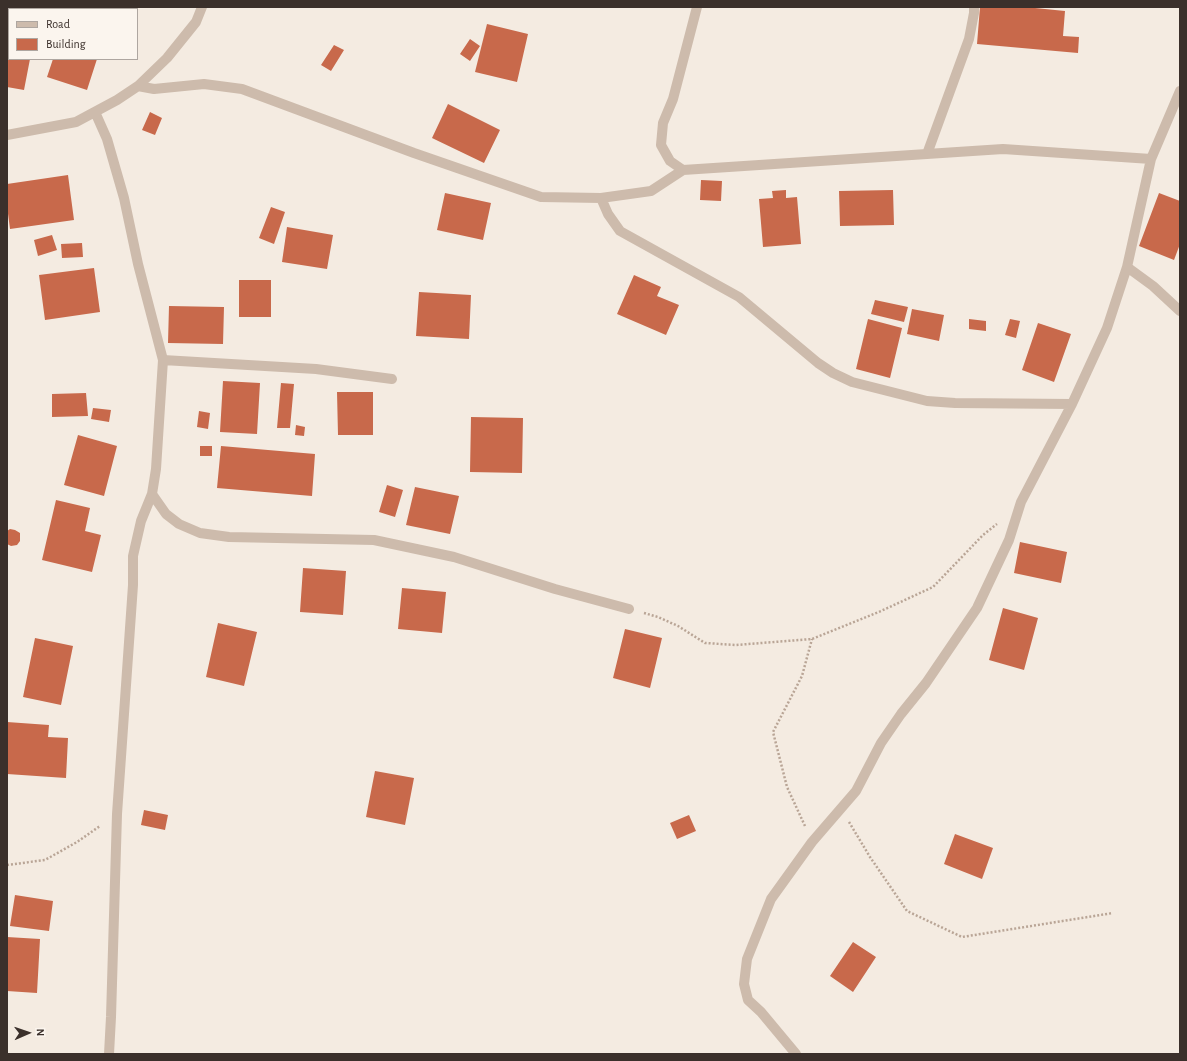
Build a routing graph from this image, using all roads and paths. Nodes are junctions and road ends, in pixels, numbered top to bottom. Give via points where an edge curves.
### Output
1 (202, 7) edge
2 (697, 7) edge
3 (974, 7) edge
4 (138, 86) junction
5 (1180, 91) edge
6 (95, 112) junction
7 (7, 135) edge
8 (927, 154) junction
9 (1151, 159) junction
10 (683, 170) junction
11 (601, 198) junction
12 (1127, 267) junction
13 (1180, 312) edge
14 (162, 360) junction
15 (392, 379) dead end
16 (1072, 404) junction
17 (152, 494) junction
18 (999, 521) dead end
19 (629, 609) joint
20 (812, 639) junction
21 (842, 809) junction
22 (117, 814) junction
23 (812, 842) junction
24 (7, 865) edge
25 (1113, 913) dead end
26 (109, 1054) edge
27 (796, 1054) edge

1 - 4 street via 196,22 167,58
2 - 10 street via 673,99 663,123 661,145 670,161
3 - 8 street via 969,39
4 - 6 street
4 - 11 street via 154,89 204,84 242,89 540,197
5 - 9 street
6 - 7 street via 76,122
6 - 14 street via 107,139 124,198
8 - 9 street via 1003,149
8 - 10 street
9 - 12 street
10 - 11 street via 651,191
11 - 16 street via 620,231 739,297 818,363 852,382 927,401
12 - 13 street via 1154,286
12 - 16 street via 1108,328
14 - 15 street via 316,369
14 - 17 street via 156,469
16 - 21 street via 1021,502 1009,540 977,608 881,743 856,791
17 - 19 street via 166,514 179,524 200,533 229,537 374,540 454,557
17 - 22 street via 141,521 133,556
18 - 20 path via 934,587
19 - 20 path via 658,617 705,642 736,645
20 - 23 path via 802,676 773,732 787,787
21 - 23 street
21 - 25 path via 870,857 907,911 962,937
22 - 24 path via 77,842 45,860
22 - 26 street
23 - 27 street via 771,899 746,959 744,984 748,1000

